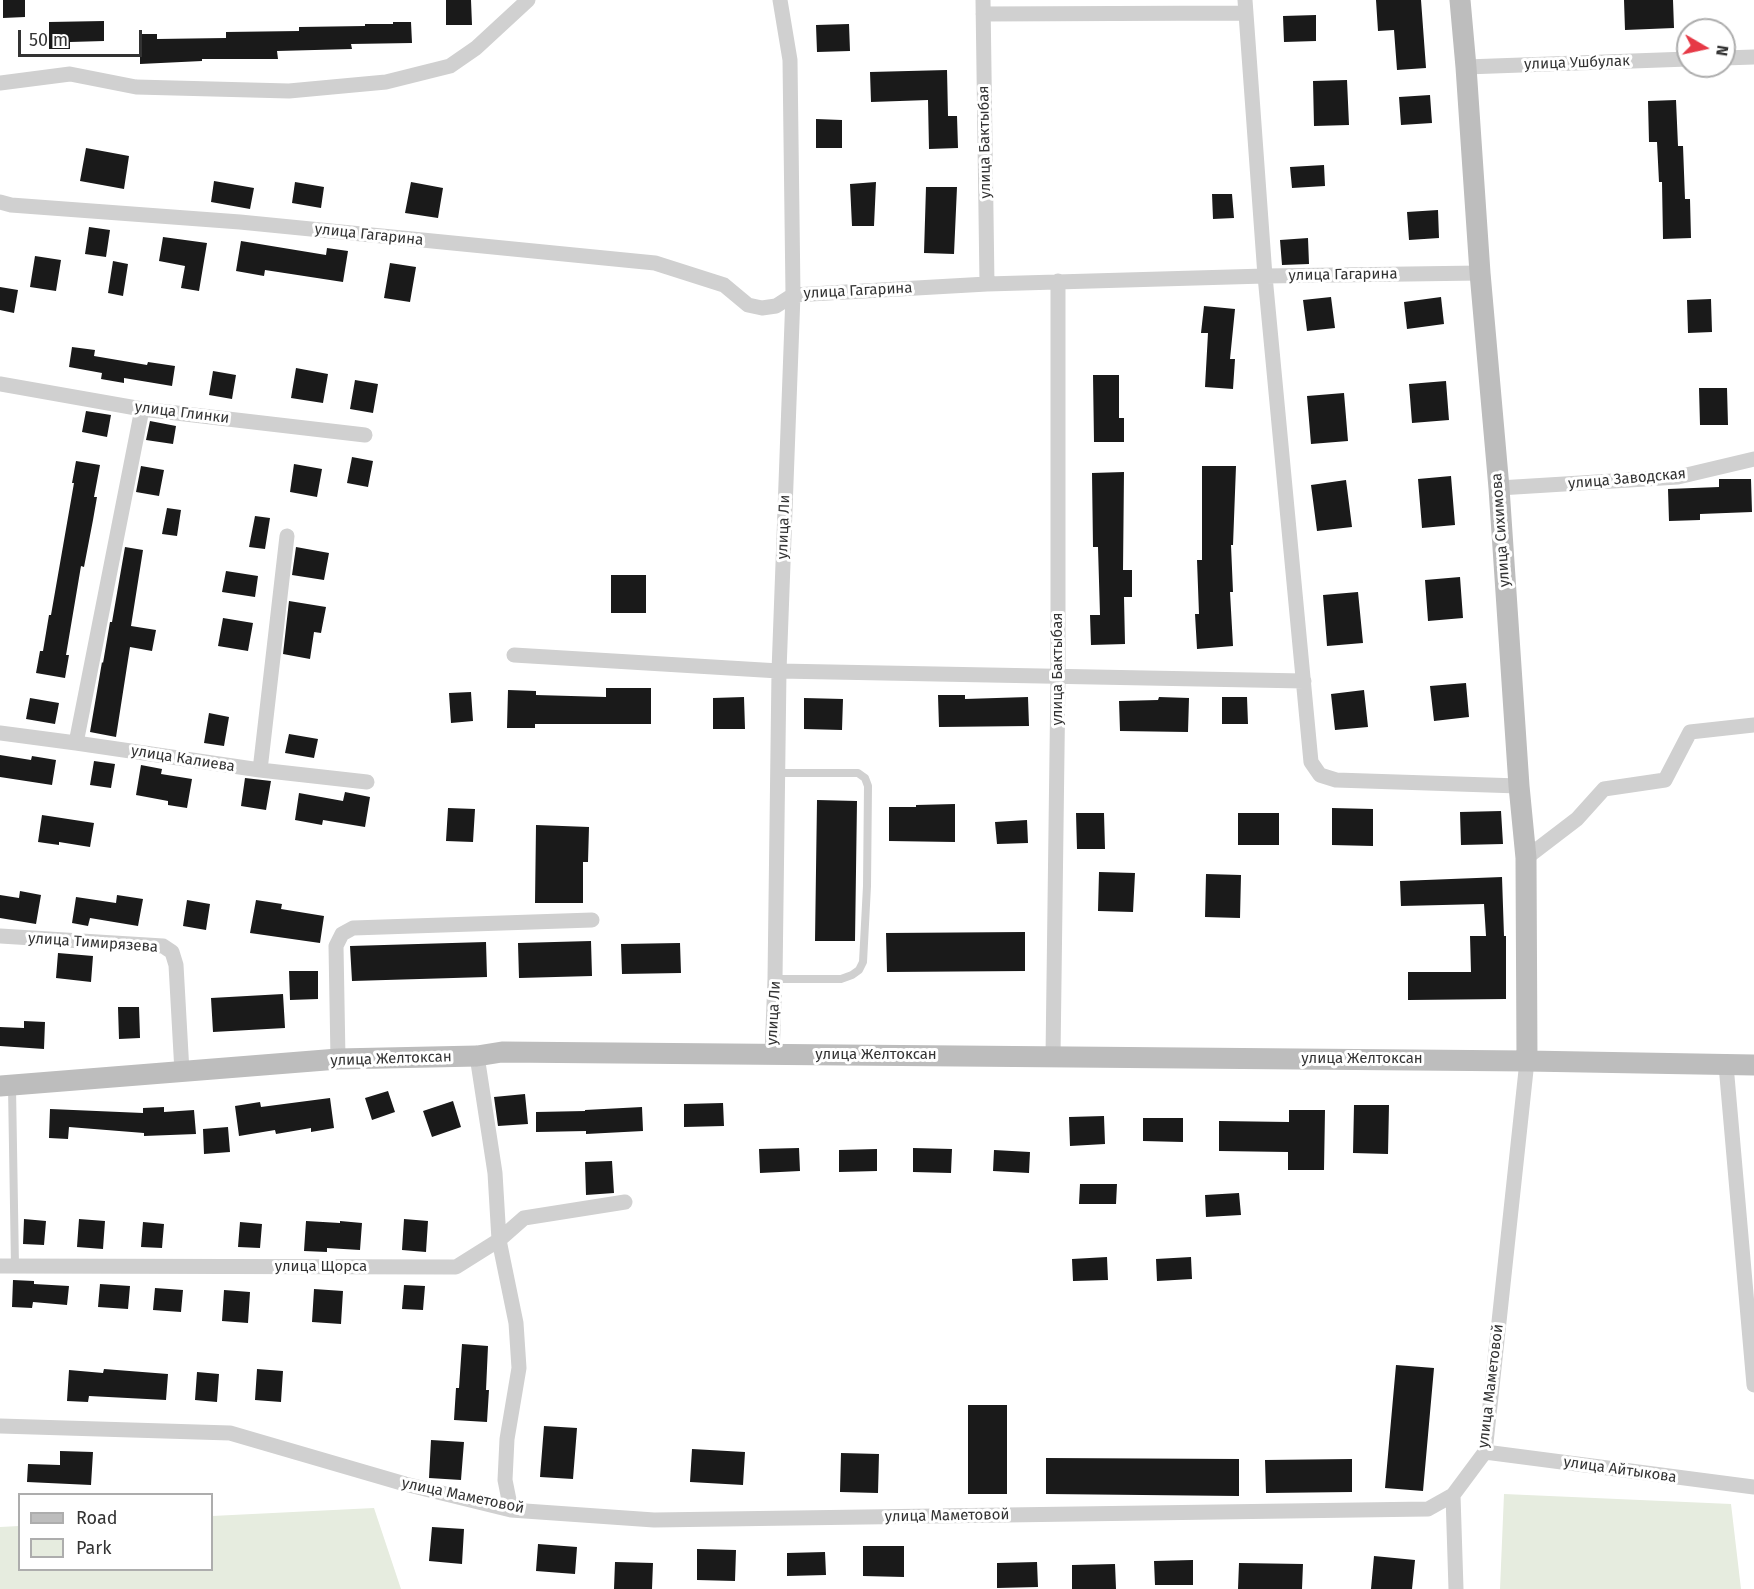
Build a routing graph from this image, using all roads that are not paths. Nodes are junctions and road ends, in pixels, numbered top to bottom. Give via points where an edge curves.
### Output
1 (528, 0) edge
2 (780, 0) edge
3 (1460, 0) edge
4 (1245, 6) edge
5 (983, 7) edge
6 (1754, 57) edge
7 (1736, 58) edge
8 (1676, 59) edge
9 (1466, 67) junction
10 (0, 83) edge
11 (0, 201) edge
12 (1480, 273) junction
13 (1265, 276) junction
14 (1058, 281) junction
15 (987, 284) junction
16 (793, 295) junction
17 (0, 384) edge
18 (142, 409) junction
19 (365, 435) dead end
20 (1754, 459) edge
21 (1499, 488) junction
22 (287, 536) dead end
23 (514, 655) dead end
24 (779, 671) junction
25 (1058, 676) junction
26 (1304, 681) junction
27 (1754, 725) edge
28 (0, 733) edge
29 (76, 742) junction
30 (260, 770) junction
31 (778, 773) junction
32 (367, 782) dead end
33 (1519, 786) junction
34 (1526, 858) junction
35 (592, 920) dead end
36 (0, 936) edge
37 (775, 979) junction
38 (772, 1054) junction
39 (477, 1056) junction
40 (1053, 1057) junction
41 (338, 1059) junction
42 (1527, 1061) junction
43 (1726, 1065) junction
44 (1754, 1065) edge
45 (182, 1072) junction
46 (6, 1086) edge
47 (625, 1202) dead end
48 (499, 1240) junction
49 (8, 1266) edge
50 (1754, 1385) edge
51 (0, 1426) edge
52 (1485, 1452) junction
53 (1754, 1487) edge
54 (1453, 1495) junction
55 (511, 1510) junction
56 (1456, 1589) edge

1 - 10 street via 476,48 450,66 386,82 290,91 136,87 70,74
2 - 16 street, улица Ли via 790,60
3 - 9 street, улица Сихимова
4 - 5 street
4 - 13 street
5 - 15 street, улица Бактыбая
6 - 7 street
8 - 9 street, улица Ушбулак
9 - 12 street, улица Сихимова
11 - 16 street, улица Гагарина via 655,263 724,285 748,305 762,308 776,306
12 - 13 street, улица Гагарина
12 - 21 street, улица Сихимова
13 - 14 street, улица Гагарина
13 - 26 street
14 - 15 street, улица Гагарина
14 - 25 street, улица Бактыбая
15 - 16 street, улица Гагарина
16 - 24 street, улица Ли
17 - 18 street, улица Глинки
18 - 19 street, улица Глинки
18 - 29 street
20 - 21 street, улица Заводская via 1678,477
21 - 33 street, улица Сихимова
22 - 30 street
23 - 24 street
24 - 25 street
24 - 31 street, улица Ли
25 - 26 street
25 - 40 street, улица Бактыбая
26 - 33 street via 1311,762 1320,775 1336,780
27 - 34 street via 1690,732 1665,780 1604,789 1577,819
28 - 29 street, улица Калиева
29 - 30 street, улица Калиева
30 - 32 street, улица Калиева
31 - 37 street, улица Ли
31 - 37 lane via 858,773 868,786 863,962 859,970 841,979
33 - 34 street, улица Сихимова
34 - 42 street, улица Сихимова
35 - 41 street via 353,928 342,934 336,946
36 - 45 street, улица Тимирязева via 163,946 172,952
37 - 38 street, улица Ли
38 - 39 street, улица Желтоксан via 502,1052
38 - 40 street, улица Желтоксан
39 - 41 street, улица Желтоксан
39 - 48 street via 495,1173
40 - 42 street, улица Желтоксан
41 - 45 street, улица Желтоксан
42 - 43 street, улица Желтоксан
42 - 52 street, улица Маметовой
43 - 44 street, улица Желтоксан
43 - 50 street
45 - 46 street, улица Желтоксан
46 - 49 lane
47 - 48 street, улица Щорса via 524,1218
48 - 49 street, улица Щорса via 456,1267
48 - 55 street via 516,1323 519,1368 507,1439 505,1480
51 - 55 street, улица Маметовой via 230,1433
52 - 53 street, улица Айтыкова
52 - 54 street, улица Маметовой
54 - 55 street, улица Маметовой via 1428,1509 654,1520
54 - 56 street

